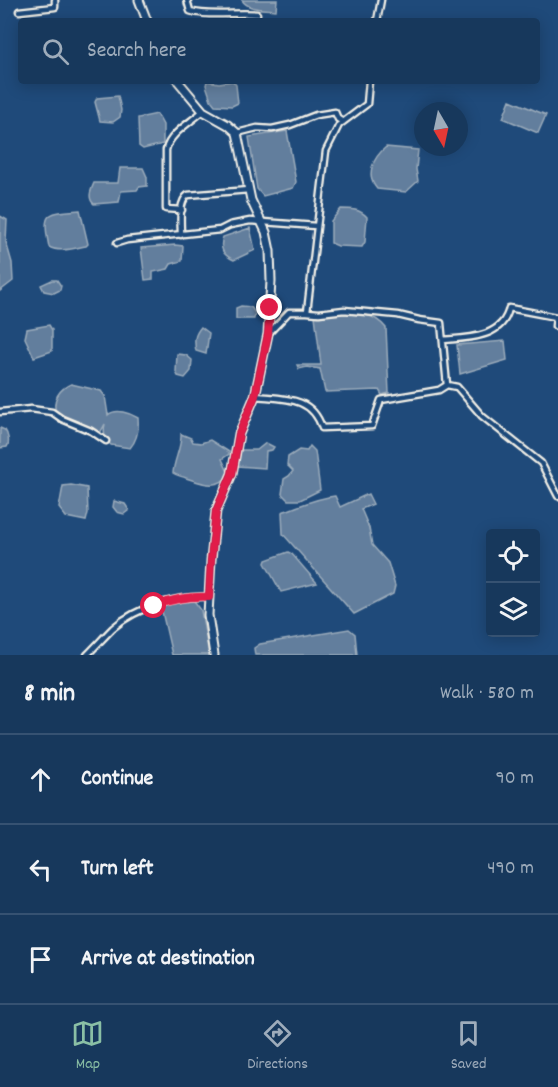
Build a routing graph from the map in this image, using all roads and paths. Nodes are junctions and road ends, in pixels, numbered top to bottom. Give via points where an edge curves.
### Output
1 (56, 0) edge
2 (141, 0) edge
3 (187, 0) edge
4 (381, 0) edge
5 (19, 11) dead end
6 (257, 14) dead end
7 (146, 18) edge
8 (378, 18) edge
9 (180, 84) edge
10 (369, 84) edge
11 (202, 111) junction
12 (343, 122) junction
13 (237, 133) junction
14 (249, 190) junction
15 (182, 210) junction
16 (260, 221) junction
17 (316, 226) junction
18 (181, 235) junction
19 (117, 243) dead end
20 (307, 312) junction
21 (558, 327) edge
22 (268, 334) junction
23 (443, 340) junction
24 (447, 386) junction
25 (255, 396) junction
26 (0, 412) edge
27 (106, 441) dead end
28 (558, 496) edge
29 (209, 597) junction
30 (87, 655) edge
31 (214, 655) edge

1 - 5 street via 55,7
2 - 7 street
3 - 6 street via 190,11 197,13
4 - 8 street
9 - 11 street
10 - 12 street via 367,104
11 - 13 street
11 - 15 street via 167,142 165,150 166,209
12 - 13 street via 335,112 281,127
12 - 17 street via 326,151
13 - 14 street
14 - 15 street via 188,195
14 - 16 street
15 - 18 street
16 - 17 street
16 - 18 street
16 - 22 street via 270,251
17 - 20 street
18 - 19 street
20 - 22 street via 289,312
20 - 23 street via 344,310 441,323
21 - 23 street via 556,316 509,308 497,329 483,335
22 - 25 street
23 - 24 street
24 - 25 street via 381,400 372,426 336,429 322,428 320,419 302,402
24 - 28 street via 457,387 482,416 541,463
25 - 29 street via 239,434 232,474 216,511
26 - 27 street via 52,412
29 - 30 street via 173,599 135,615 115,627
29 - 31 street

